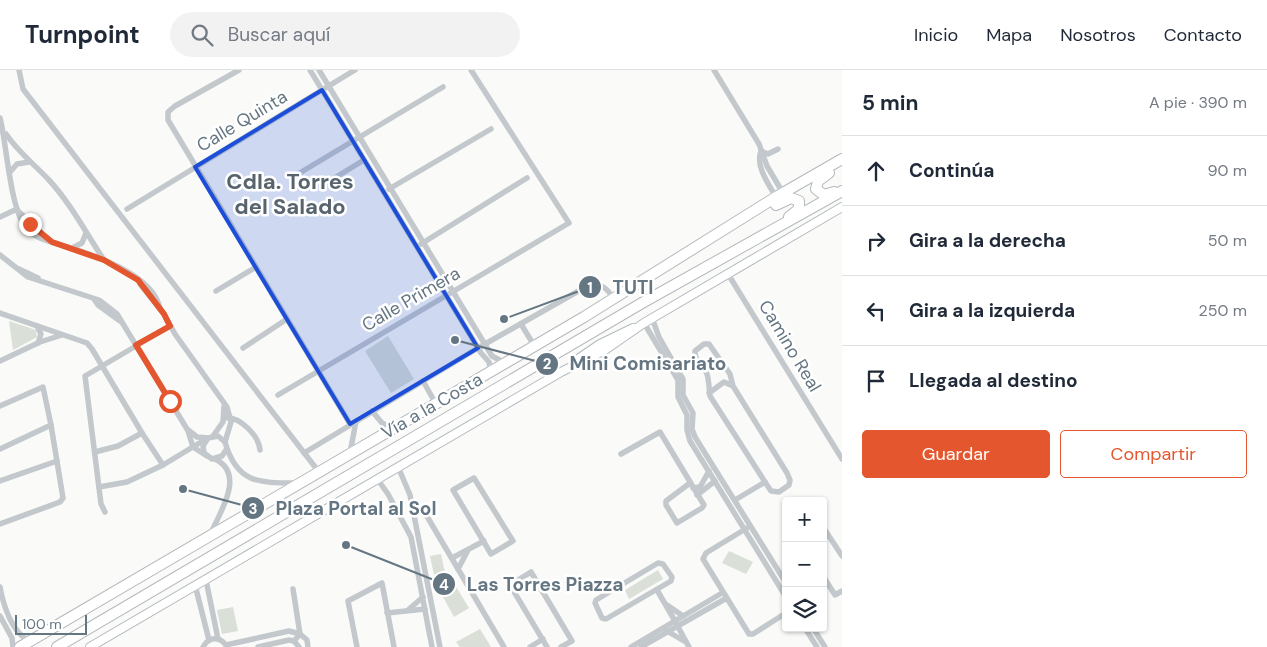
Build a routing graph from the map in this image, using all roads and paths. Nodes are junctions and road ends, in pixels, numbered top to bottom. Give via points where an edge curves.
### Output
1 (19, 70) edge
2 (239, 70) edge
3 (310, 70) edge
4 (319, 70) edge
5 (355, 70) edge
6 (471, 70) edge
7 (714, 70) edge
8 (329, 86) junction
9 (443, 87) dead end
10 (322, 90) junction
11 (0, 118) edge
12 (490, 129) dead end
13 (4, 132) junction
14 (360, 137) junction
15 (353, 142) junction
16 (778, 149) dead end
17 (760, 151) junction
18 (842, 159) edge
19 (364, 160) junction
20 (29, 162) junction
21 (842, 164) edge
22 (195, 167) junction
23 (10, 172) junction
24 (298, 174) dead end
25 (773, 177) junction
26 (527, 178) dead end
27 (766, 181) junction
28 (323, 185) dead end
29 (390, 188) junction
30 (842, 190) edge
31 (384, 192) junction
32 (780, 195) junction
33 (842, 207) edge
34 (16, 209) junction
35 (126, 209) dead end
36 (0, 216) edge
37 (86, 233) junction
38 (764, 236) junction
39 (423, 242) junction
40 (417, 246) junction
41 (72, 249) junction
42 (0, 256) edge
43 (104, 260) junction
44 (670, 265) junction
45 (256, 267) junction
46 (728, 274) junction
47 (216, 292) dead end
48 (453, 293) junction
49 (447, 296) junction
50 (613, 299) junction
51 (0, 313) edge
52 (652, 318) junction
53 (287, 319) junction
54 (644, 323) junction
55 (521, 324) junction
56 (37, 326) junction
57 (170, 326) junction
58 (65, 335) junction
59 (38, 343) junction
60 (136, 345) junction
61 (485, 346) junction
62 (535, 347) junction
63 (243, 348) dead end
64 (478, 348) junction
65 (0, 361) edge
66 (507, 363) junction
67 (102, 365) junction
68 (318, 370) junction
69 (491, 372) junction
70 (423, 381) junction
71 (733, 386) junction
72 (709, 393) junction
73 (278, 395) dead end
74 (436, 404) junction
75 (0, 406) edge
76 (372, 411) junction
77 (227, 418) junction
78 (378, 419) junction
79 (353, 422) junction
80 (51, 425) junction
81 (244, 426) junction
82 (392, 428) junction
83 (187, 429) junction
84 (229, 430) junction
85 (142, 433) junction
86 (380, 436) junction
87 (209, 438) junction
88 (225, 442) junction
89 (193, 447) junction
90 (0, 449) edge
91 (226, 450) junction
92 (260, 450) dead end
93 (95, 452) junction
94 (304, 453) junction
95 (350, 454) junction
96 (622, 454) dead end
97 (702, 454) junction
98 (206, 456) junction
99 (215, 459) junction
100 (842, 459) edge
101 (57, 461) junction
102 (163, 465) junction
103 (398, 469) junction
104 (319, 472) junction
105 (709, 472) junction
106 (241, 473) junction
107 (230, 480) junction
108 (378, 480) junction
109 (0, 481) edge
110 (716, 481) junction
111 (302, 482) junction
112 (765, 482) junction
113 (692, 485) junction
114 (100, 487) junction
115 (697, 495) junction
116 (736, 503) junction
117 (427, 510) dead end
118 (105, 512) dead end
119 (0, 524) edge
120 (750, 526) junction
121 (744, 530) junction
122 (827, 533) edge
123 (210, 535) junction
124 (484, 542) junction
125 (468, 550) junction
126 (842, 556) edge
127 (452, 558) junction
128 (458, 569) junction
129 (782, 577) edge
130 (206, 580) junction
131 (827, 582) edge
132 (195, 585) junction
133 (0, 587) edge
134 (293, 589) dead end
135 (657, 590) junction
136 (782, 591) edge
137 (842, 591) edge
138 (723, 596) junction
139 (423, 597) junction
140 (209, 600) junction
141 (199, 602) junction
142 (665, 604) junction
143 (425, 609) junction
144 (699, 609) junction
145 (406, 611) junction
146 (388, 613) junction
147 (8, 614) junction
148 (782, 615) edge
149 (683, 616) junction
150 (1, 617) edge
151 (213, 618) junction
152 (430, 618) junction
153 (204, 620) junction
154 (676, 623) junction
155 (667, 631) junction
156 (808, 632) edge
157 (816, 632) edge
158 (300, 634) junction
159 (218, 639) junction
160 (543, 639) junction
161 (209, 640) junction
162 (31, 641) junction
163 (294, 641) junction
164 (687, 644) edge
165 (226, 646) edge
166 (13, 647) edge
167 (20, 647) edge
168 (56, 647) edge
169 (90, 647) edge
170 (203, 647) edge
171 (258, 647) edge
172 (299, 647) edge
173 (308, 647) edge
174 (357, 647) edge
175 (394, 647) edge
176 (432, 647) edge
177 (440, 647) edge
178 (504, 647) edge
179 (530, 647) edge
180 (547, 647) edge
181 (561, 647) edge
182 (631, 647) edge
183 (641, 647) edge
184 (817, 647) edge
185 (825, 647) edge

1 - 94 street via 23,89
2 - 22 street via 168,112 168,120
3 - 10 street
4 - 8 street
5 - 8 street, Calle Quinta
6 - 48 street, Calle Primera via 569,224
7 - 17 street via 759,144
8 - 10 street, Calle Quinta
8 - 14 street
9 - 14 street
10 - 15 street
10 - 22 street, Calle Quinta
11 - 13 street
12 - 29 street
13 - 20 street
13 - 23 street
14 - 15 street
14 - 29 street
15 - 19 street
15 - 24 street
16 - 17 street via 768,154
17 - 25 street
17 - 27 street via 758,158
18 - 32 highway, Vía a la Costa
19 - 28 street
19 - 31 street
20 - 23 street via 17,164
20 - 37 street via 62,196
21 - 30 highway via 820,178 816,186 824,195
22 - 35 street, Calle Quinta
22 - 45 street
23 - 34 street
25 - 27 street
25 - 32 street
26 - 39 street
27 - 32 street
29 - 31 street
29 - 39 street
30 - 38 highway, Vía a la Costa
31 - 40 street
32 - 44 highway, Vía a la Costa
33 - 46 street, Vía a la Costa
34 - 36 street
34 - 41 street via 52,242
37 - 41 street via 82,243
37 - 43 street
38 - 44 highway via 797,211 799,201 794,198 784,200
38 - 168 highway, Vía a la Costa via 642,303
39 - 40 street
39 - 48 street
40 - 49 street
41 - 43 street
42 - 60 street via 28,277 94,299 120,321
43 - 57 street via 138,280 157,298
44 - 50 highway, Vía a la Costa
45 - 47 street
45 - 53 street
46 - 52 street, Vía a la Costa
46 - 100 street, Camino Real
48 - 49 street, Calle Primera
48 - 61 street
49 - 64 street
49 - 68 street, Calle Primera
50 - 55 street via 602,286 589,286
50 - 62 highway, Vía a la Costa
51 - 56 street
52 - 54 street, Vía a la Costa
52 - 97 street via 683,379 684,399 693,414 693,433
53 - 63 street
53 - 68 street
54 - 97 street via 678,380 678,397 688,419 688,435
54 - 103 street, Vía a la Costa via 600,344 562,372
55 - 61 street
55 - 62 street
56 - 58 street
56 - 59 street via 41,334
57 - 60 street
57 - 77 street via 223,401
58 - 59 street
58 - 67 street via 86,344
59 - 65 street
60 - 67 street
60 - 83 street
61 - 64 street
61 - 66 street via 492,356
62 - 66 highway, Vía a la Costa
64 - 69 street via 489,362
64 - 70 street
66 - 69 highway, Vía a la Costa
67 - 85 street
67 - 93 street via 85,378
68 - 73 street, Calle Primera
68 - 79 street
69 - 74 highway, Vía a la Costa
70 - 74 street
70 - 76 street
71 - 72 street via 724,382
71 - 72 street via 730,374 708,344 704,344 694,356 707,375
71 - 112 street via 790,480 784,489 775,493
72 - 112 street
74 - 82 highway, Vía a la Costa
75 - 80 street via 41,387
76 - 78 street
76 - 79 street
77 - 81 street via 236,419
77 - 84 street
77 - 87 street
78 - 82 street
78 - 86 street
79 - 94 street
79 - 95 street
80 - 90 street
80 - 101 street
81 - 84 street via 236,425
81 - 92 street via 260,443
82 - 86 highway, Vía a la Costa
83 - 87 street via 197,437
83 - 89 street
84 - 88 street
85 - 93 street via 118,446
85 - 102 street
86 - 95 highway, Vía a la Costa
87 - 88 street via 218,436
87 - 89 street
87 - 98 street via 203,446
88 - 91 street
89 - 98 street
89 - 102 street
91 - 99 street
91 - 106 street
93 - 114 street
94 - 104 street
95 - 104 highway, Vía a la Costa
96 - 113 street via 660,432
97 - 105 street
97 - 116 street
98 - 99 street
99 - 107 street via 226,467
101 - 109 street
101 - 119 street via 62,500
102 - 114 street via 127,482
103 - 108 street, Vía a la Costa
103 - 152 street via 410,495
104 - 111 highway, Vía a la Costa
105 - 110 street
105 - 113 street via 700,487
106 - 107 street
106 - 111 street via 264,481
107 - 123 street via 226,500
108 - 130 street, Vía a la Costa
108 - 139 street via 411,536
110 - 115 street
110 - 121 street
111 - 123 highway, Vía a la Costa
112 - 116 street
113 - 115 street
113 - 115 street via 666,501 675,522 680,523 702,508 704,505
114 - 118 street
116 - 120 street
117 - 127 street via 425,513
120 - 121 street
120 - 129 street
121 - 136 street
121 - 138 street via 702,559
122 - 126 street
123 - 162 highway, Vía a la Costa
124 - 124 street via 453,490 474,478 513,541 491,554
124 - 125 street
125 - 127 street
125 - 128 street
127 - 128 street
128 - 178 street
130 - 132 street, Vía a la Costa
130 - 140 street
131 - 137 street via 835,594
132 - 141 street
132 - 169 street, Vía a la Costa
133 - 147 street
134 - 158 street
135 - 135 street via 672,579 660,563 595,603 602,618 606,619
135 - 142 street
138 - 144 street
138 - 148 street via 750,634
139 - 143 street
139 - 145 street
140 - 141 street
140 - 151 street
141 - 153 street
142 - 149 street
142 - 154 street
143 - 145 street
143 - 152 street
144 - 149 street
144 - 154 street
145 - 146 street
146 - 174 street via 382,583 348,602
146 - 175 street
147 - 150 street
147 - 162 street via 19,634
149 - 154 street
150 - 166 street
151 - 153 street
151 - 159 street
152 - 176 street
152 - 177 street
153 - 161 street
154 - 155 street
154 - 164 street
154 - 182 street
155 - 164 street
155 - 183 street
156 - 184 street
157 - 185 street
158 - 163 street
158 - 165 street via 289,631
158 - 173 street via 307,640
159 - 161 street
159 - 165 street
160 - 179 street
160 - 180 street
160 - 181 street via 510,585 531,572 572,641
161 - 170 street
162 - 167 highway, Vía a la Costa
163 - 171 street
163 - 172 street

